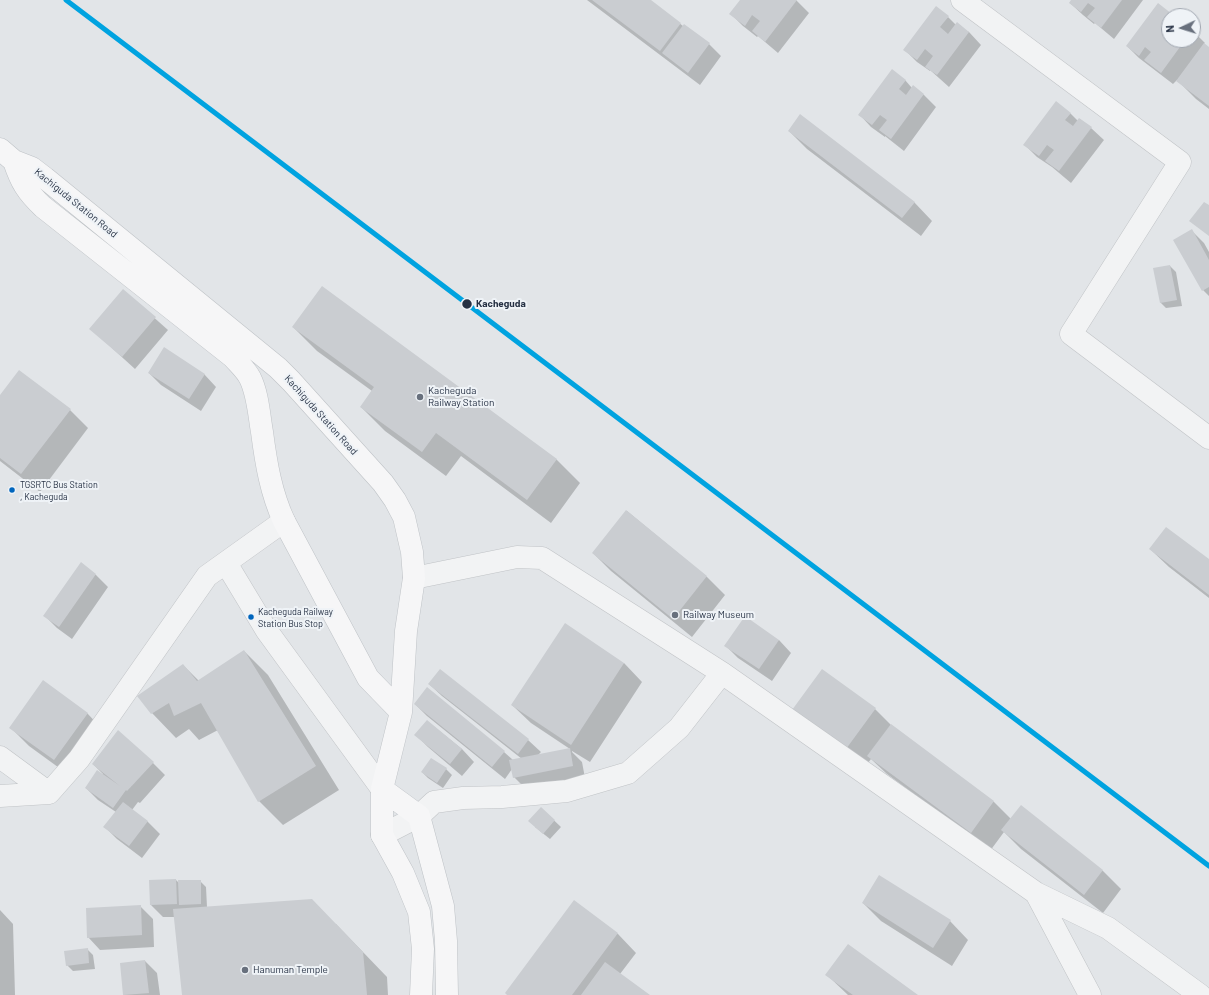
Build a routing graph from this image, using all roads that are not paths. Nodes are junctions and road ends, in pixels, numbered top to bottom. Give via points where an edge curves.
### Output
1 (962, 0) edge
2 (7, 155) edge
3 (1209, 438) edge
4 (284, 521) junction
5 (226, 563) junction
6 (414, 578) junction
7 (722, 673) junction
8 (401, 712) junction
9 (0, 757) edge
10 (382, 789) junction
11 (49, 793) junction
12 (0, 796) edge
13 (419, 816) junction
14 (382, 834) junction
15 (1036, 893) junction
16 (421, 995) edge
17 (446, 995) edge
18 (1090, 995) edge
19 (1200, 995) edge

1 - 3 street via 1180,162 1071,334
2 - 4 main road, Kachiguda Station Road via 30,195 43,207 244,368 251,379 270,482
2 - 6 main road, Kachiguda Station Road via 45,178 291,381 383,483 395,500 404,517 412,552
4 - 5 street
4 - 8 main road, Kachiguda Station Road via 368,678
5 - 10 street via 267,630
5 - 11 street via 207,576 80,759
6 - 7 street via 517,557 542,558
6 - 8 main road, Kachiguda Station Road via 406,631
7 - 13 street via 679,728 628,773 567,791 434,802
7 - 15 street
8 - 10 main road, Kachiguda Station Road
9 - 11 street
10 - 13 main road
10 - 14 main road, Kachiguda Station Road
11 - 12 street
13 - 14 street
13 - 17 main road via 443,906
14 - 16 main road, Kachiguda Station Road via 403,873 419,912 423,949
15 - 18 street
15 - 19 street via 1108,928

